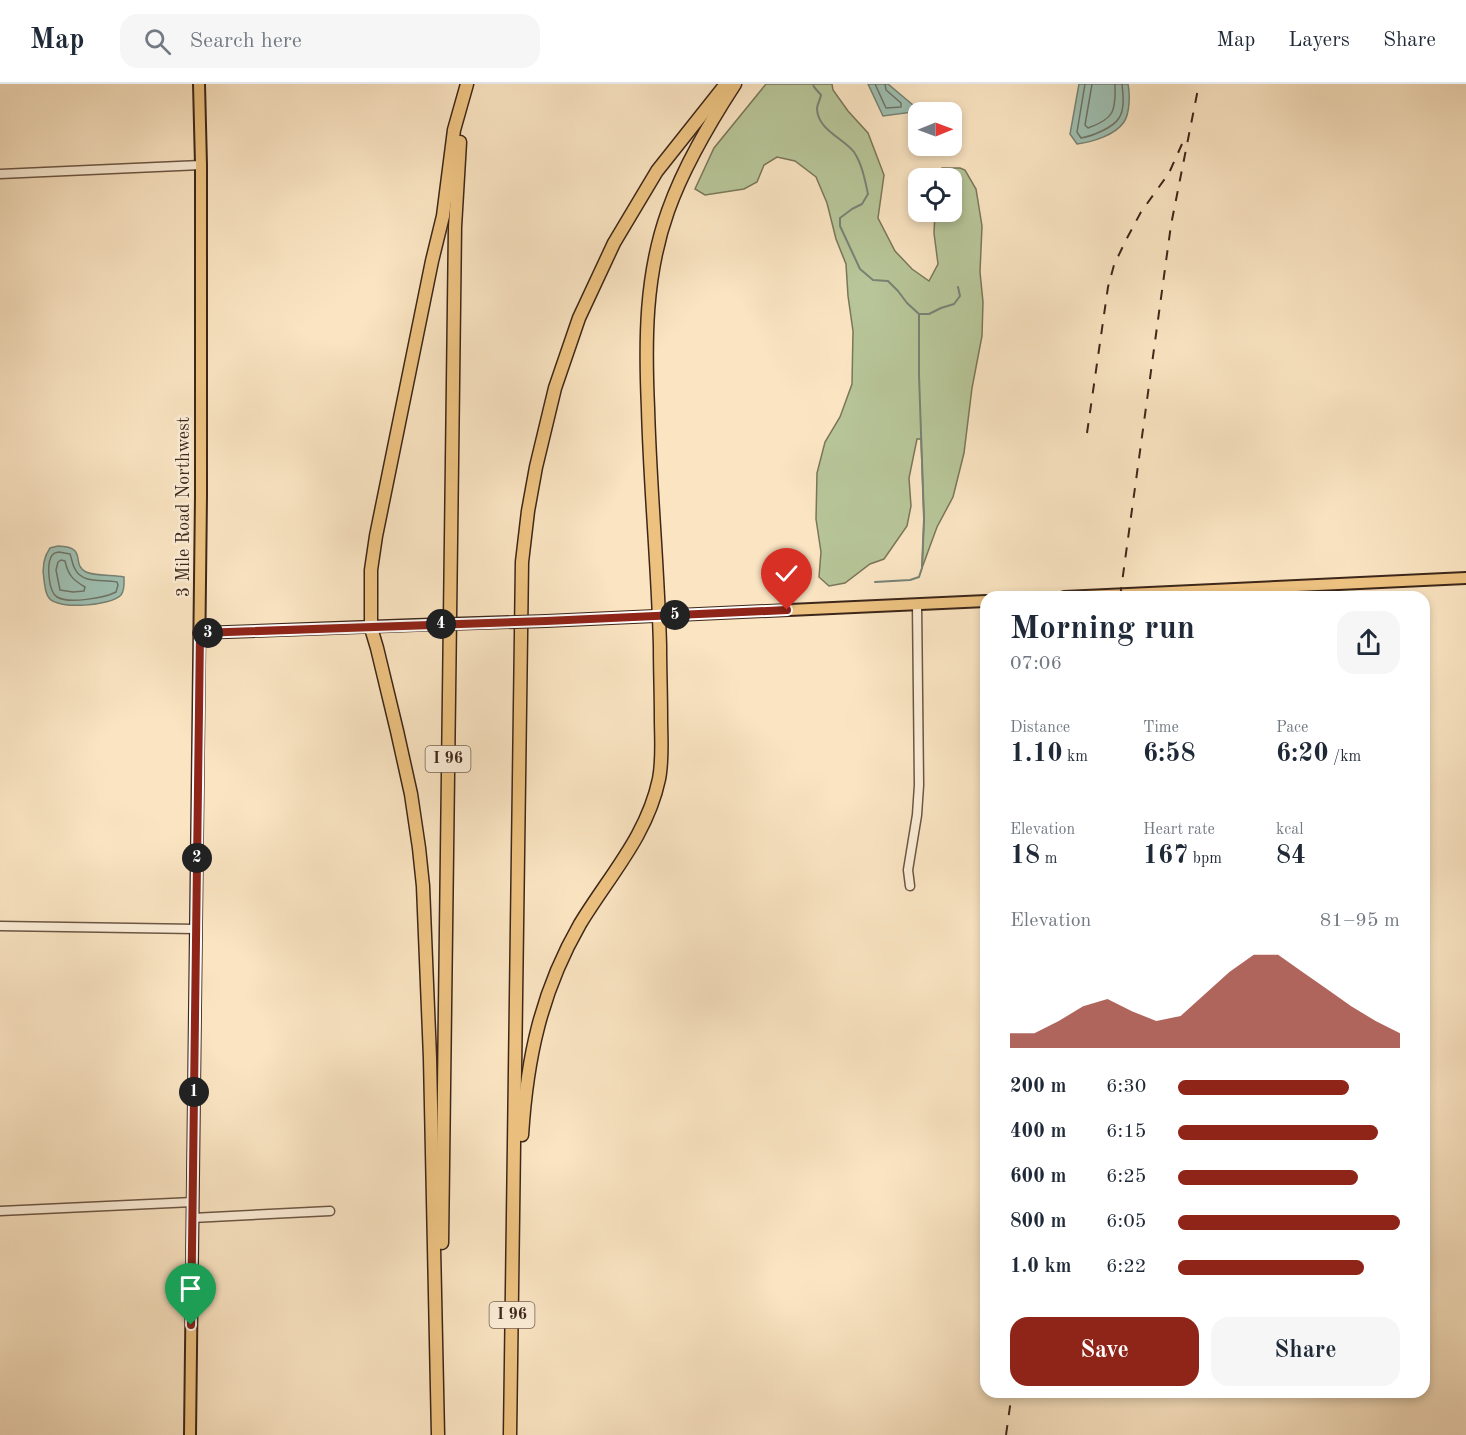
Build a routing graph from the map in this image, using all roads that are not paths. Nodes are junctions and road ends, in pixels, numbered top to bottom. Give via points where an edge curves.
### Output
1 (200, 84) edge
2 (468, 84) edge
3 (726, 84) edge
4 (735, 84) edge
5 (201, 165) junction
6 (0, 174) edge
7 (1466, 578) edge
8 (1191, 591) edge
9 (980, 601) edge
10 (917, 604) junction
11 (659, 616) junction
12 (371, 627) junction
13 (200, 633) junction
14 (910, 886) dead end
15 (0, 926) edge
16 (196, 929) junction
17 (193, 1202) junction
18 (0, 1211) edge
19 (330, 1211) dead end
20 (192, 1218) junction
21 (512, 1263) junction
22 (190, 1435) edge
23 (438, 1435) edge
24 (510, 1435) edge

1 - 5 main road, 3 Mile Road Northwest
2 - 12 highway via 454,130 442,216 376,536 370,578
2 - 23 highway, I 96 via 455,227
3 - 21 highway, I 96 via 657,171 614,243 579,318 555,388 528,511 522,562
4 - 11 highway via 688,162 668,212 648,299 648,432
5 - 6 street
5 - 13 main road, 3 Mile Road Northwest
7 - 8 main road
9 - 10 main road
10 - 11 main road
10 - 14 street via 919,785 908,870
11 - 12 main road, bridge
11 - 21 highway via 662,746 658,780 644,824 566,950 540,1015 523,1110
12 - 13 main road
12 - 23 highway via 406,773 422,872
13 - 16 main road, 3 Mile Road Northwest
15 - 16 street
16 - 17 main road, 3 Mile Road Northwest
17 - 18 street
17 - 20 main road, 3 Mile Road Northwest
19 - 20 street
20 - 22 main road, 3 Mile Road Northwest
21 - 24 highway, I 96

